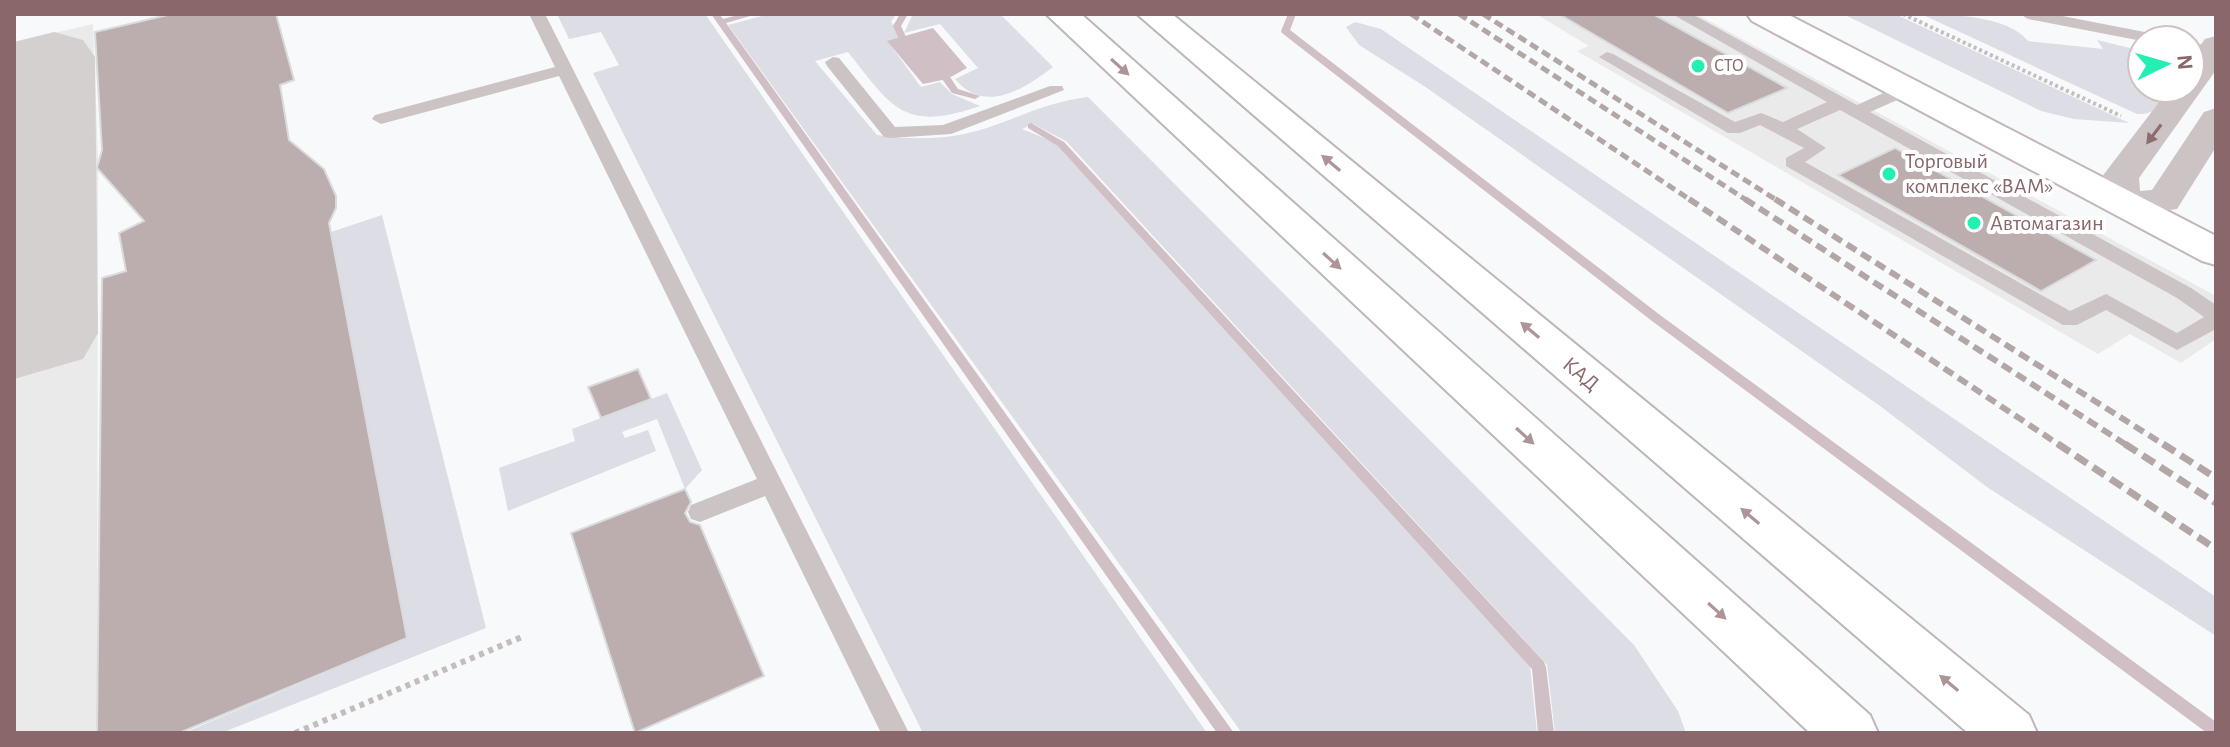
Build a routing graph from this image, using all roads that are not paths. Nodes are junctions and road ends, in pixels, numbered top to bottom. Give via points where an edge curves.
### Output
1 (537, 14) edge
2 (1062, 14) edge
3 (1153, 14) edge
4 (1680, 14) edge
5 (1763, 14) edge
6 (1798, 14) edge
7 (2028, 14) edge
8 (2077, 18) edge
9 (2126, 31) edge
10 (1607, 57) dead end
11 (833, 62) dead end
12 (565, 69) junction
13 (1907, 89) junction
14 (1056, 90) dead end
15 (2177, 104) edge
16 (1848, 108) junction
17 (381, 119) dead end
18 (2216, 119) edge
19 (1783, 129) junction
20 (2122, 191) junction
21 (2164, 201) junction
22 (2216, 227) edge
23 (2216, 252) edge
24 (2216, 317) edge
25 (772, 483) junction
26 (700, 512) dead end
27 (895, 733) edge
28 (1850, 733) edge
29 (2009, 733) edge

1 - 12 lane
2 -> 28 main road
29 -> 3 main road, КАД
4 - 16 lane
5 - 13 main road
6 - 20 main road
7 - 8 lane
8 - 9 lane
10 - 19 lane via 1734,129 1761,118
11 - 14 lane via 890,133 945,130
12 - 17 lane
12 - 25 lane
13 - 16 lane
13 - 20 main road
15 -> 20 street
16 - 19 lane
16 - 24 lane via 2184,293
18 - 21 street
19 - 24 lane via 1817,148 1792,162 2070,320 2106,301 2177,343
20 - 21 street
20 - 23 main road
21 - 22 main road
25 - 26 lane
25 - 27 lane

